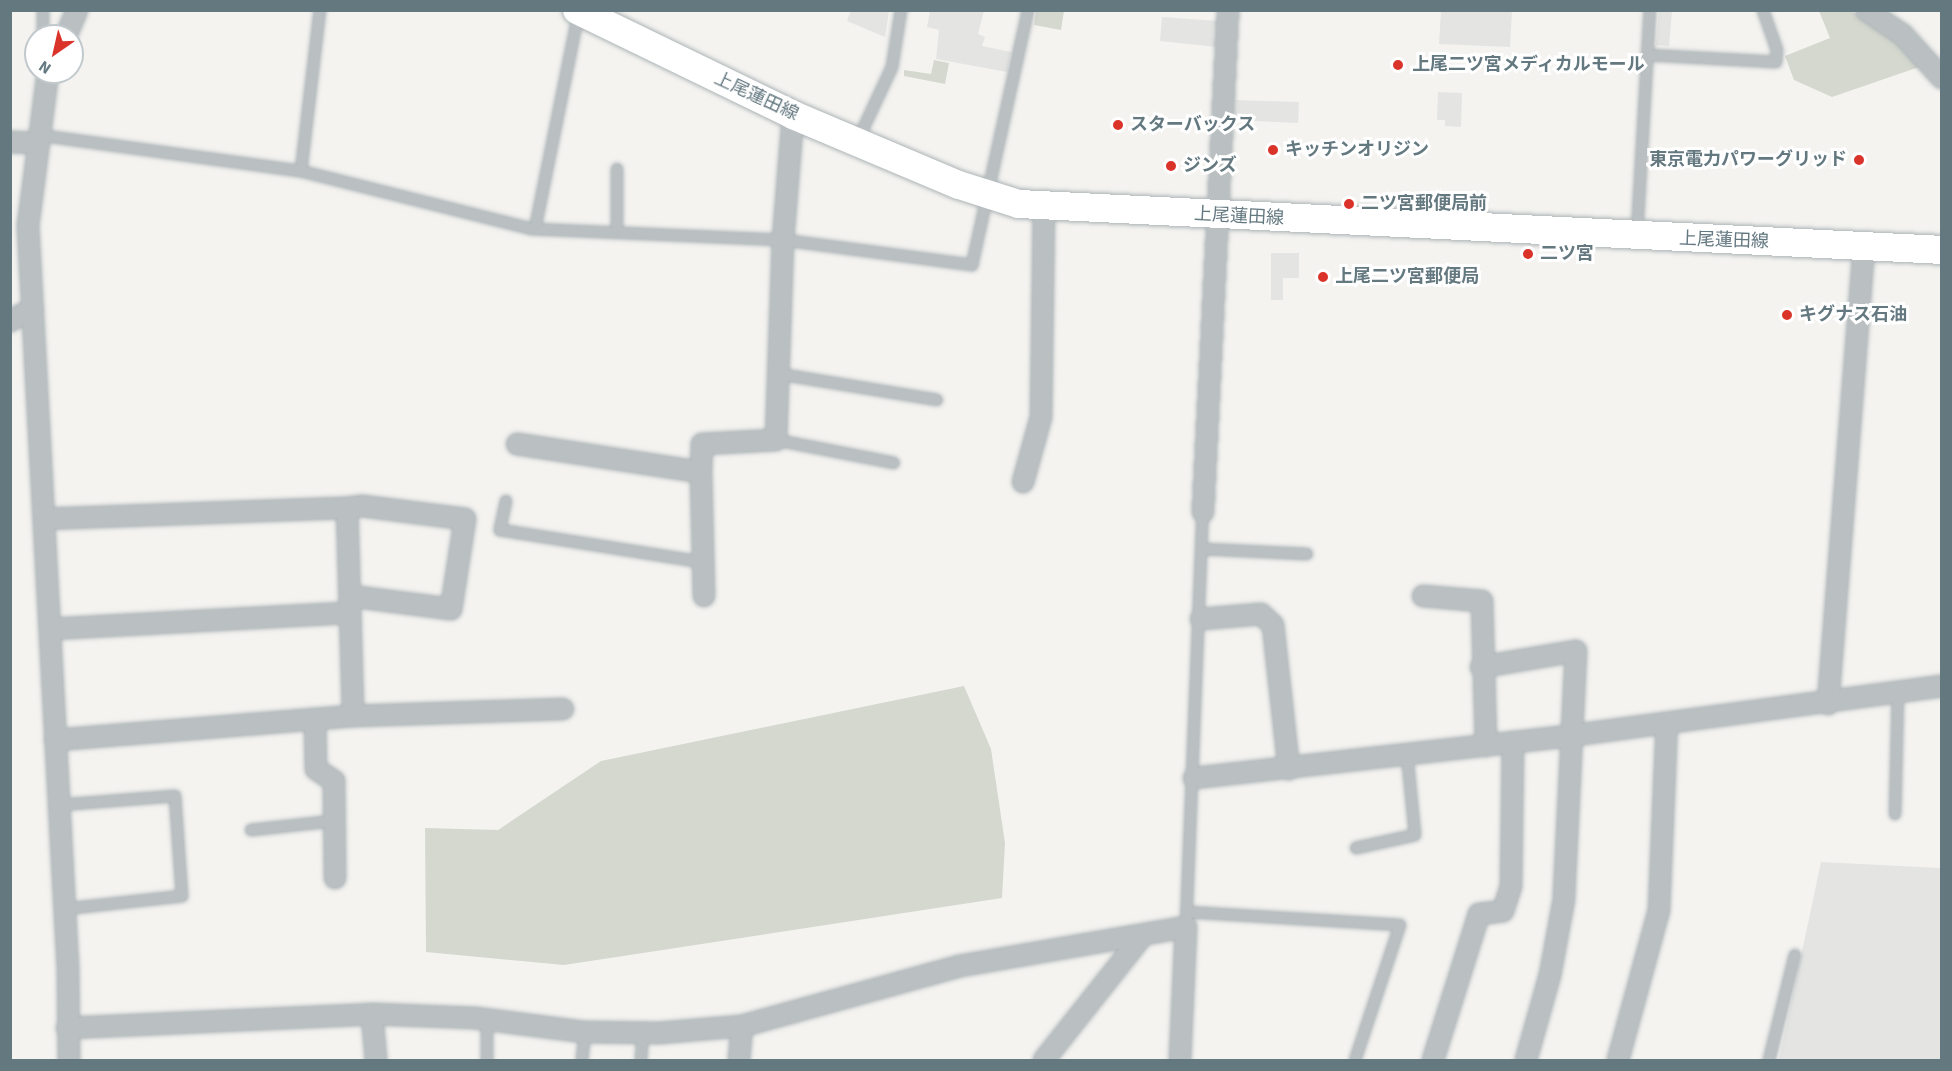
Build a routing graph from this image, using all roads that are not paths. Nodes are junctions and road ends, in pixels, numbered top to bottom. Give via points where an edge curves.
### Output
1 (77, 10) edge
2 (320, 10) edge
3 (901, 10) edge
4 (1028, 10) edge
5 (1228, 10) edge
6 (1650, 10) edge
7 (1762, 10) edge
8 (1866, 10) edge
9 (578, 11) edge
10 (71, 24) edge
11 (1647, 55) junction
12 (1933, 58) edge
13 (1941, 78) edge
14 (46, 84) edge
15 (793, 115) junction
16 (36, 139) junction
17 (10, 142) edge
18 (857, 143) junction
19 (617, 169) dead end
20 (301, 171) junction
21 (989, 196) junction
22 (1044, 208) junction
23 (1218, 216) junction
24 (536, 229) junction
25 (617, 232) junction
26 (1637, 237) junction
27 (783, 240) junction
28 (1864, 247) junction
29 (1941, 250) edge
30 (33, 308) junction
31 (10, 321) edge
32 (779, 374) junction
33 (937, 400) dead end
34 (776, 440) junction
35 (517, 444) dead end
36 (894, 463) dead end
37 (701, 472) junction
38 (1023, 482) dead end
39 (506, 501) dead end
40 (347, 508) junction
41 (1203, 512) joint
42 (44, 519) junction
43 (1202, 549) junction
44 (1307, 554) dead end
45 (703, 562) junction
46 (704, 596) dead end
47 (1423, 596) dead end
48 (350, 604) junction
49 (1201, 619) junction
50 (50, 629) junction
51 (1481, 667) junction
52 (1941, 686) edge
53 (1898, 693) junction
54 (1828, 704) junction
55 (563, 709) dead end
56 (353, 716) junction
57 (315, 719) junction
58 (1667, 723) junction
59 (1575, 735) junction
60 (55, 740) junction
61 (1513, 742) junction
62 (1486, 746) junction
63 (1407, 754) junction
64 (1289, 769) junction
65 (1194, 778) junction
66 (59, 805) junction
67 (1895, 814) dead end
68 (334, 821) junction
69 (251, 830) dead end
70 (1356, 848) dead end
71 (335, 878) dead end
72 (65, 909) junction
73 (1186, 920) junction
74 (1143, 935) junction
75 (1796, 955) dead end
76 (372, 1014) junction
77 (487, 1019) junction
78 (742, 1026) junction
79 (67, 1028) junction
80 (585, 1032) junction
81 (643, 1033) junction
82 (69, 1060) edge
83 (376, 1060) edge
84 (487, 1060) edge
85 (582, 1060) edge
86 (641, 1060) edge
87 (739, 1060) edge
88 (1044, 1060) edge
89 (1180, 1060) edge
90 (1355, 1060) edge
91 (1433, 1060) edge
92 (1526, 1060) edge
93 (1618, 1060) edge
94 (1769, 1060) edge

1 - 10 street
2 - 20 lane
3 - 18 lane via 892,67
4 - 21 lane
5 - 23 street
6 - 11 lane
7 - 11 lane via 1777,50 1776,62
8 - 12 street
9 - 15 main road, 上尾蓮田線
9 - 24 lane
11 - 26 lane
12 - 13 street
14 - 16 street
15 - 18 main road, 上尾蓮田線
15 - 27 street
16 - 17 street
16 - 20 lane
16 - 30 street via 28,225
18 - 21 main road, 上尾蓮田線
19 - 25 lane
20 - 24 lane
21 - 22 main road, 上尾蓮田線
21 - 27 lane via 972,265
22 - 23 main road, 上尾蓮田線
22 - 38 street via 1041,417
23 - 26 main road, 上尾蓮田線
23 - 41 street
24 - 25 lane
25 - 27 lane
26 - 28 main road, 上尾蓮田線
27 - 32 street
28 - 29 main road, 上尾蓮田線
28 - 54 street
30 - 31 street
30 - 42 street
32 - 33 lane
32 - 34 street
34 - 36 lane
34 - 37 street via 702,444
35 - 37 street
37 - 45 street
39 - 45 lane via 500,530
40 - 42 street
40 - 48 street
40 - 48 street via 362,506 465,519 451,609
41 - 43 lane
42 - 50 street
43 - 44 lane
43 - 49 lane
45 - 46 street
47 - 51 street via 1482,601
48 - 50 street
48 - 56 street
49 - 64 street via 1261,614 1274,625
49 - 65 lane
50 - 60 street
51 - 59 street via 1576,651
51 - 62 street
52 - 53 street
53 - 54 street
53 - 67 lane
54 - 58 street
55 - 56 street
56 - 57 street
57 - 60 street
57 - 68 street via 316,769 334,781
58 - 59 street
58 - 93 street via 1659,910
59 - 61 street
59 - 92 street via 1564,899 1550,975
60 - 66 street
61 - 62 street
61 - 91 street via 1511,886 1503,911 1479,914
62 - 63 street
63 - 64 street
63 - 70 lane via 1415,835
64 - 65 street
65 - 73 lane
66 - 72 street
66 - 72 lane via 176,796 182,896
68 - 69 lane
68 - 71 street
72 - 79 street
73 - 74 street
73 - 89 street
73 - 90 lane via 1400,925
74 - 78 street via 960,966
74 - 88 street
75 - 94 lane
76 - 77 street
76 - 79 street
76 - 83 street
77 - 80 street
77 - 84 lane
78 - 81 street
78 - 87 street
79 - 82 street
80 - 81 street
80 - 85 lane
81 - 86 lane

